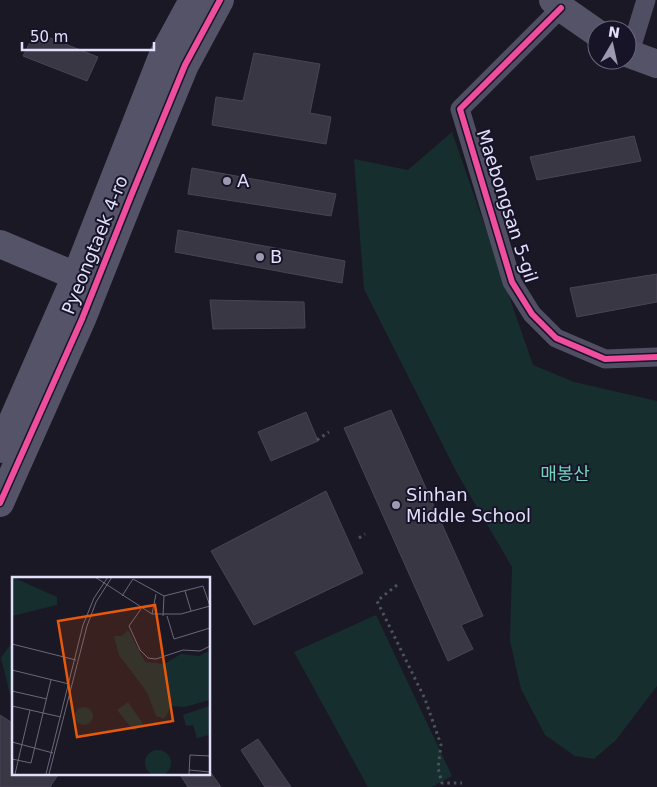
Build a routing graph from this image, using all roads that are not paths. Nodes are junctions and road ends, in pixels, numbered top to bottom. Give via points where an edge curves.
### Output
1 (193, 0) edge
2 (220, 0) edge
3 (646, 0) edge
4 (557, 4) edge
5 (587, 26) edge
6 (637, 27) edge
7 (637, 57) edge
8 (657, 64) edge
9 (0, 244) edge
10 (76, 276) junction
11 (657, 358) edge
12 (3, 436) edge
13 (0, 503) edge

1 - 10 street, Pyeongtaek 4-ro via 162,57
2 - 13 street, Pyeongtaek 4-ro via 185,65 82,319
3 - 6 street
4 - 5 street
4 - 11 street, Maebongsan 5-gil via 460,108 512,282 532,314 556,338 605,359
7 - 8 street
9 - 10 street
10 - 12 street, Pyeongtaek 4-ro

